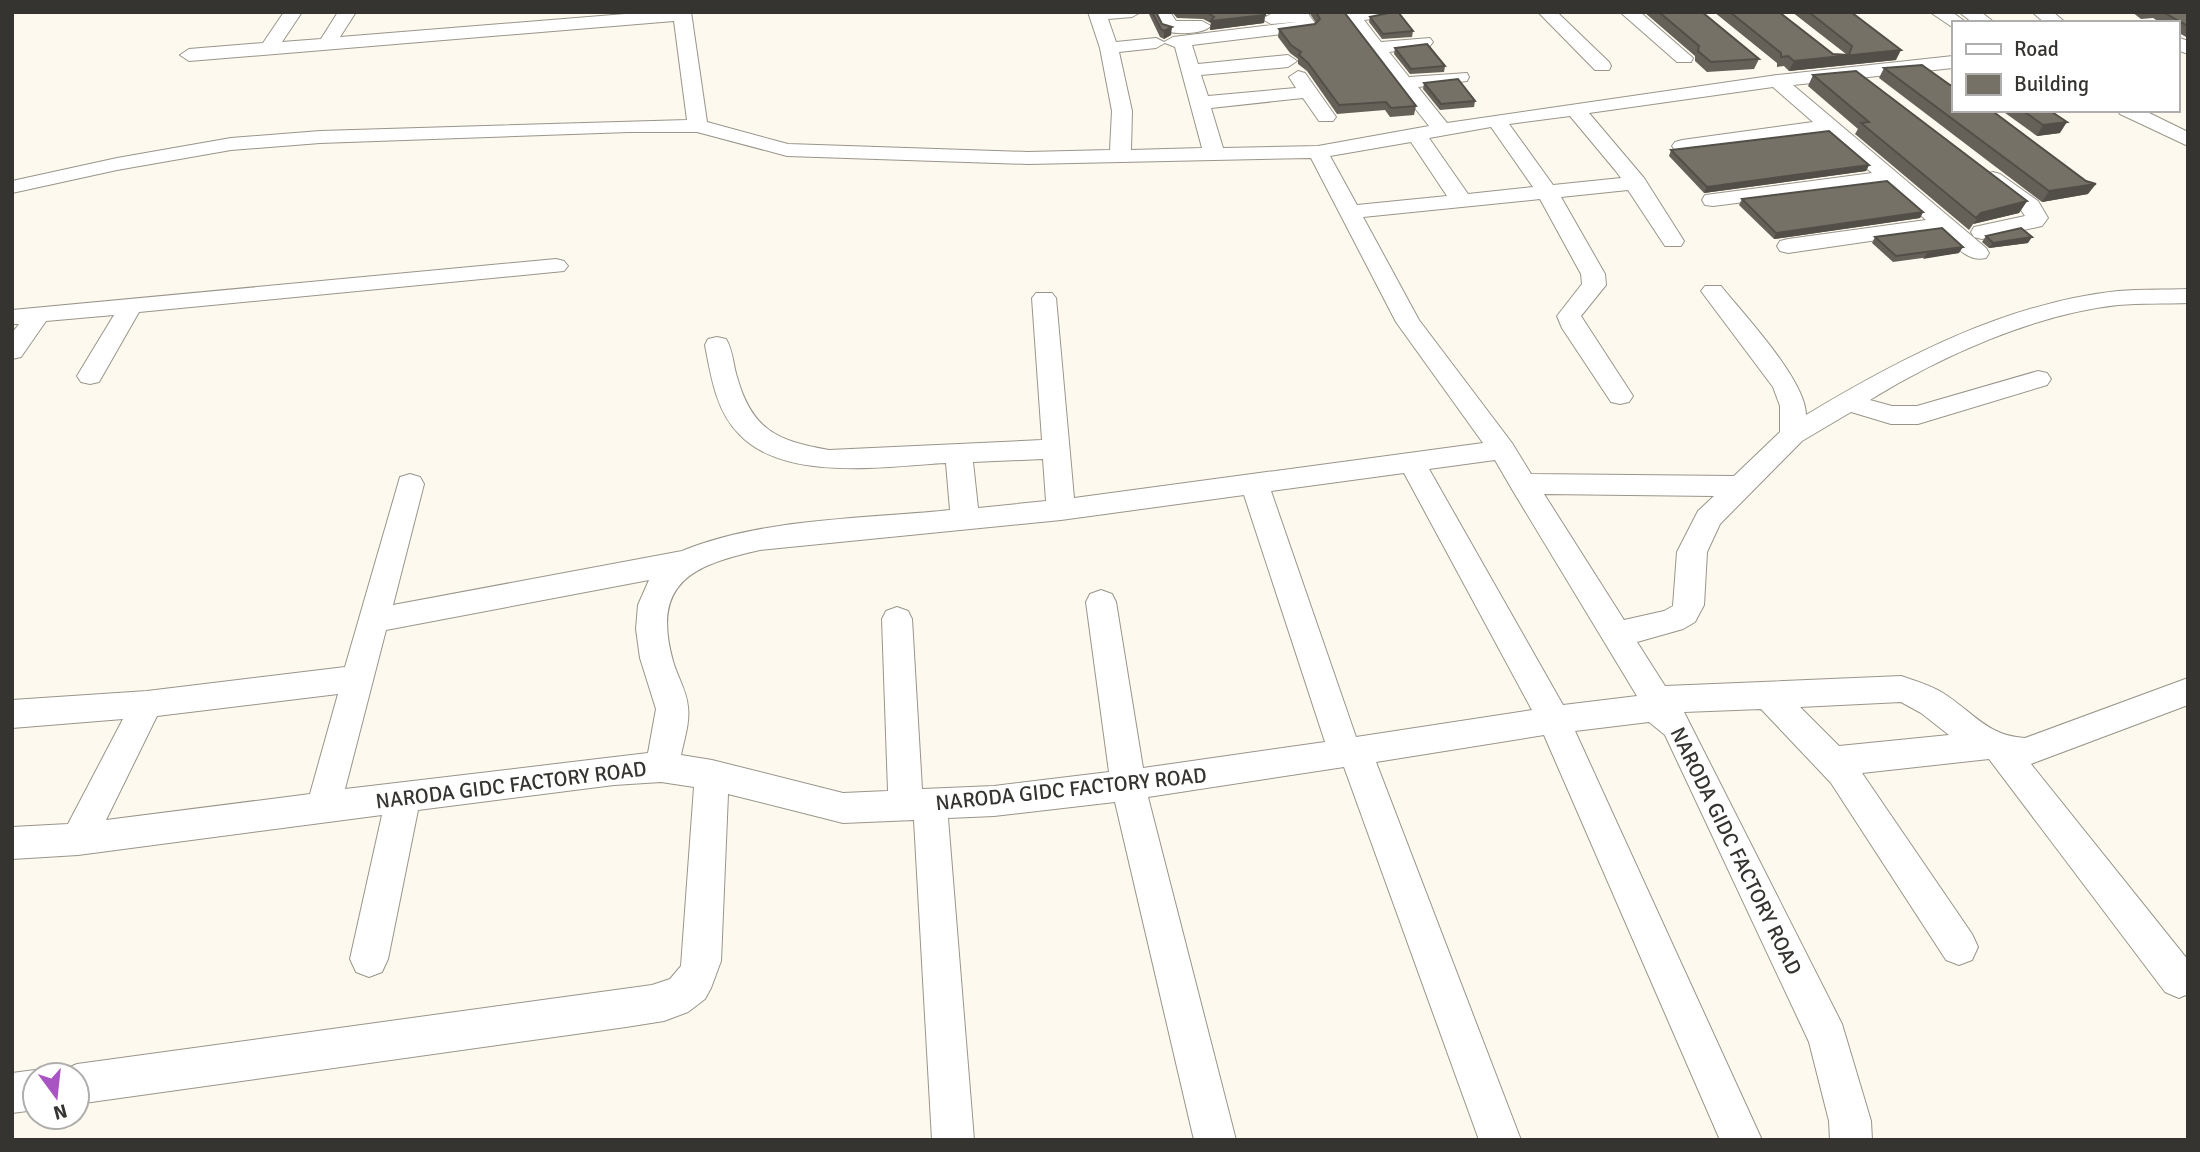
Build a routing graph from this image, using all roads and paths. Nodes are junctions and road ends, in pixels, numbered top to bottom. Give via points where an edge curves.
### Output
1 (293, 12) edge
2 (347, 12) edge
3 (1132, 12) edge
4 (1161, 12) edge
5 (1385, 12) edge
6 (1547, 12) edge
7 (1629, 12) edge
8 (1939, 12) edge
9 (682, 13) edge
10 (1098, 14) edge
11 (1350, 14) edge
12 (1955, 21) edge
13 (1270, 23) edge
14 (1424, 42) edge
15 (327, 44) junction
16 (1171, 44) junction
17 (269, 48) junction
18 (1109, 48) junction
19 (1376, 48) junction
20 (189, 55) dead end
21 (1684, 58) dead end
22 (1288, 61) junction
23 (1952, 62) edge
24 (1602, 66) dead end
25 (1921, 66) junction
26 (1191, 70) junction
27 (1856, 73) junction
28 (1460, 77) edge
29 (1777, 81) junction
30 (1944, 82) edge
31 (1404, 83) junction
32 (1309, 92) junction
33 (1881, 92) edge
34 (1200, 103) junction
35 (1575, 109) junction
36 (2131, 112) edge
37 (1326, 117) dead end
38 (1496, 120) junction
39 (698, 126) junction
40 (1829, 126) junction
41 (1442, 130) junction
42 (1416, 134) junction
43 (2188, 140) edge
44 (1682, 146) edge
45 (1318, 152) junction
46 (1214, 154) junction
47 (1120, 156) junction
48 (1977, 165) edge
49 (1889, 177) junction
50 (1636, 183) junction
51 (12, 187) edge
52 (1547, 192) junction
53 (1713, 200) dead end
54 (1462, 201) junction
55 (1349, 212) junction
56 (1943, 224) junction
57 (1982, 232) dead end
58 (1673, 241) dead end
59 (1788, 246) dead end
60 (1978, 253) dead end
61 (556, 266) dead end
62 (1713, 291) dead end
63 (2188, 296) edge
64 (1044, 298) dead end
65 (131, 306) junction
66 (38, 315) junction
67 (12, 317) edge
68 (717, 345) dead end
69 (12, 351) edge
70 (90, 376) dead end
71 (2038, 379) dead end
72 (1620, 396) dead end
73 (1848, 402) junction
74 (1793, 435) junction
75 (1056, 449) junction
76 (1502, 450) junction
77 (959, 453) junction
78 (1412, 463) junction
79 (410, 484) dead end
80 (1523, 484) junction
81 (1255, 485) junction
82 (1742, 486) junction
83 (1061, 510) junction
84 (965, 520) junction
85 (685, 562) junction
86 (1101, 602) dead end
87 (897, 619) dead end
88 (373, 621) junction
89 (1618, 634) junction
90 (358, 678) junction
91 (2188, 691) edge
92 (1768, 695) junction
93 (147, 704) junction
94 (1661, 708) junction
95 (12, 714) edge
96 (1554, 720) junction
97 (1996, 748) junction
98 (1350, 752) junction
99 (1834, 761) junction
100 (661, 768) junction
101 (712, 775) junction
102 (1128, 785) junction
103 (403, 797) junction
104 (918, 804) junction
105 (323, 808) junction
106 (79, 839) junction
107 (12, 843) edge
108 (1959, 947) dead end
109 (369, 959) dead end
110 (2179, 979) dead end
111 (91, 1082) edge
112 (953, 1140) edge
113 (1215, 1140) edge
114 (1500, 1140) edge
115 (1741, 1140) edge
116 (1852, 1140) edge

1 - 17 street
2 - 15 street
3 - 10 street
4 - 13 street via 1175,28
5 - 11 street
6 - 24 street
7 - 21 street
8 - 12 street
9 - 15 street
9 - 39 street
10 - 18 street
11 - 19 street
13 - 16 street via 1301,16 1308,26
13 - 22 street
14 - 19 street
15 - 17 street
16 - 18 street
16 - 26 street
17 - 20 street
18 - 47 street via 1122,111
19 - 31 street
22 - 26 street
22 - 32 street
23 - 25 street
25 - 27 street
25 - 30 street
26 - 34 street
27 - 29 street
27 - 33 street
28 - 31 street
29 - 35 street
29 - 40 street
31 - 41 street
32 - 34 street
32 - 37 street
34 - 46 street
35 - 38 street
35 - 50 street
36 - 43 street
38 - 41 street
38 - 52 street
39 - 47 street via 787,150 1028,158
39 - 51 street via 271,140 173,154
40 - 44 street
40 - 49 street
41 - 42 street
42 - 45 street
42 - 54 street
45 - 46 street
45 - 55 street
46 - 47 street
48 - 57 street via 2030,206 2037,218
49 - 53 street
49 - 56 street
50 - 52 street
50 - 58 street
52 - 54 street
52 - 72 street via 1595,280 1570,311 1570,321
54 - 55 street
55 - 76 street via 1408,322
56 - 59 street
56 - 60 street
61 - 65 street
62 - 74 street via 1785,385 1793,406
63 - 73 street via 2095,301 1997,328
64 - 75 street
65 - 66 street
65 - 70 street
66 - 67 street
66 - 69 street
68 - 77 street via 724,386 741,423 781,450 829,459
71 - 73 street via 1918,415 1891,415
73 - 74 street
74 - 82 street
75 - 77 street
75 - 83 street
76 - 78 street
76 - 80 street
77 - 84 street
78 - 81 street
78 - 96 street
79 - 88 street
80 - 82 street
80 - 89 street
81 - 83 street
81 - 98 street
82 - 89 street via 1708,518 1692,552 1689,604 1684,614
83 - 84 street
84 - 85 street via 760,539 715,548
85 - 88 street
85 - 100 street via 664,579 654,601 651,625 656,659 672,707
86 - 102 street
87 - 104 street
88 - 90 street
89 - 94 street
90 - 93 street
90 - 105 street
91 - 97 street via 2025,752
92 - 94 street
92 - 97 street via 1912,691
92 - 99 street
93 - 95 street
93 - 106 street
94 - 96 street, NARODA GIDC FACTORY ROAD
94 - 116 street, NARODA GIDC FACTORY ROAD via 1685,741 1828,1038
96 - 98 street, NARODA GIDC FACTORY ROAD
96 - 115 street
97 - 99 street
97 - 110 street
98 - 102 street, NARODA GIDC FACTORY ROAD
98 - 114 street
99 - 108 street
100 - 101 street, NARODA GIDC FACTORY ROAD
100 - 103 street, NARODA GIDC FACTORY ROAD
101 - 104 street, NARODA GIDC FACTORY ROAD via 843,808
101 - 111 street via 702,961 697,980 667,1002
102 - 104 street, NARODA GIDC FACTORY ROAD via 995,801
102 - 113 street
103 - 105 street, NARODA GIDC FACTORY ROAD
103 - 109 street
104 - 112 street
105 - 106 street, NARODA GIDC FACTORY ROAD
106 - 107 street, NARODA GIDC FACTORY ROAD

